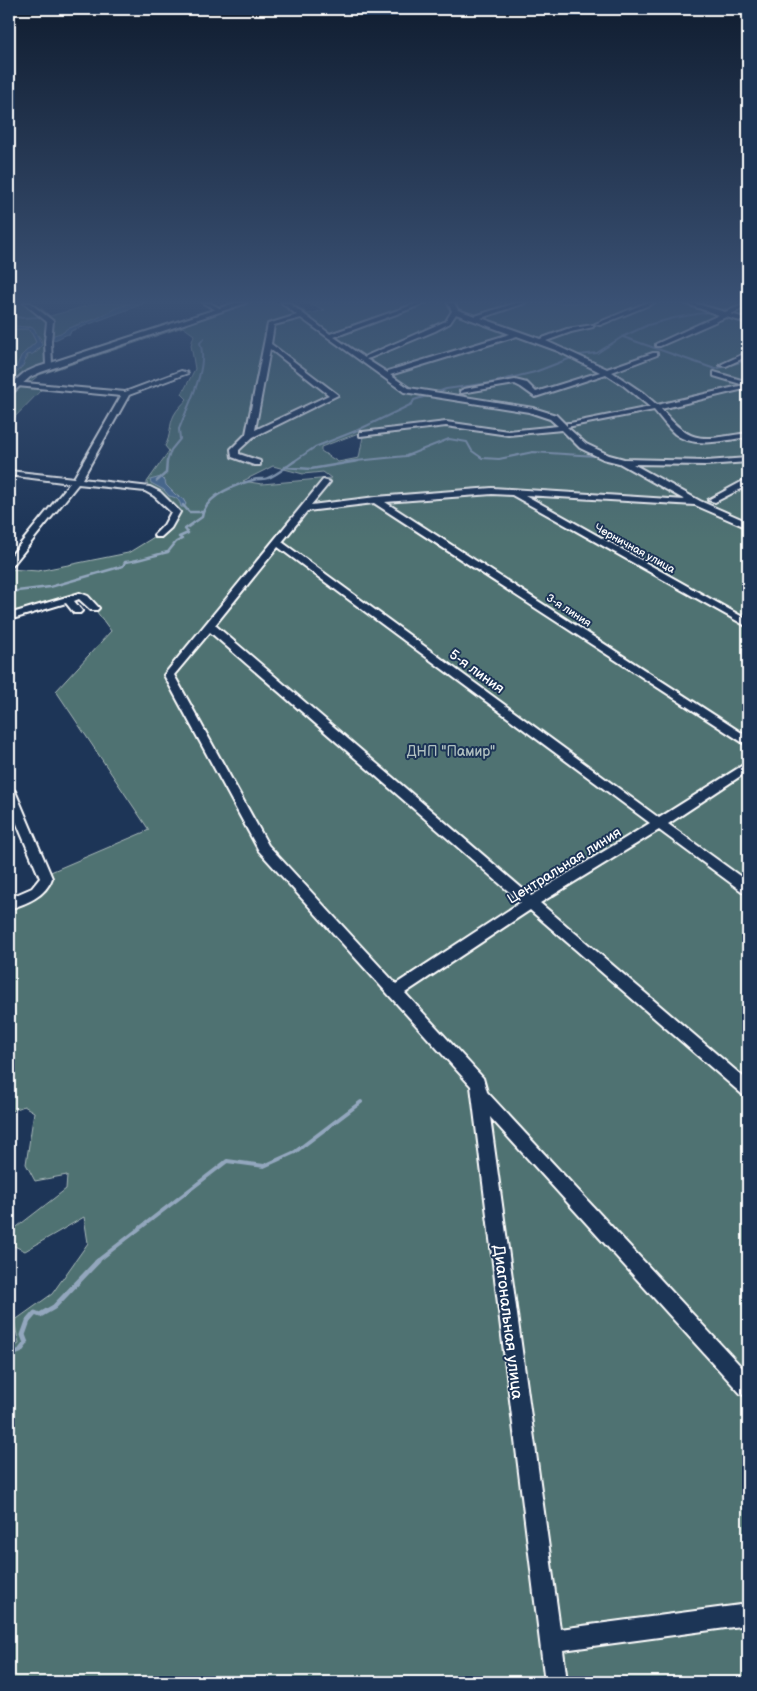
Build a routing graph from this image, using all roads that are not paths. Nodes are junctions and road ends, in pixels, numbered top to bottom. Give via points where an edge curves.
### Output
1 (20, 382) edge
2 (159, 382) edge
3 (260, 382) edge
4 (317, 382) edge
5 (395, 382) edge
6 (575, 382) edge
7 (621, 382) edge
8 (18, 384) junction
9 (748, 385) edge
10 (9, 391) edge
11 (464, 391) dead end
12 (126, 394) junction
13 (656, 408) junction
14 (567, 426) junction
15 (363, 434) dead end
16 (250, 435) junction
17 (748, 435) edge
18 (748, 460) edge
19 (624, 461) junction
20 (257, 463) dead end
21 (9, 473) edge
22 (78, 480) junction
23 (326, 482) dead end
24 (748, 482) edge
25 (511, 492) junction
26 (376, 500) junction
27 (712, 500) junction
28 (697, 503) junction
29 (304, 509) junction
30 (748, 516) edge
31 (748, 525) edge
32 (158, 535) dead end
33 (276, 542) junction
34 (9, 564) edge
35 (68, 599) junction
36 (94, 608) dead end
37 (78, 611) dead end
38 (9, 617) edge
39 (748, 624) edge
40 (208, 625) junction
41 (748, 742) edge
42 (748, 766) edge
43 (9, 791) edge
44 (660, 823) junction
45 (748, 889) edge
46 (530, 903) junction
47 (9, 904) edge
48 (396, 992) junction
49 (748, 1090) edge
50 (479, 1094) junction
51 (748, 1387) edge
52 (748, 1614) edge
53 (550, 1641) junction
54 (556, 1682) edge

1 - 8 street
2 - 12 street
3 - 16 street
4 - 16 street via 334,395
5 - 14 street via 407,390 530,410 553,417
6 - 11 street via 535,395 515,382
7 - 13 street
8 - 10 street
8 - 12 street
9 - 13 street via 699,400
12 - 22 street
13 - 14 street
13 - 17 street via 670,426 690,439
14 - 15 street via 508,433 446,424
14 - 19 street via 583,446
16 - 20 street via 235,449 235,455
18 - 19 street
19 - 27 street
19 - 28 street
21 - 22 street
22 - 32 street via 147,489 157,494 176,512
22 - 34 street
23 - 29 street
24 - 27 street
25 - 26 street
25 - 28 street
25 - 39 street, Черничная улица
26 - 29 street
26 - 41 street, 3-я линия
27 - 30 street
28 - 31 street
29 - 33 street
33 - 40 street
33 - 44 street, 5-я линия
35 - 36 street via 80,596
35 - 37 street
35 - 38 street
40 - 46 street
40 - 48 street, Диагональная улица via 169,675 263,848
42 - 44 street, Центральная линия
43 - 47 street via 46,878 40,889
44 - 45 street, 5-я линия
44 - 46 street, Центральная линия
46 - 48 street, Центральная линия
46 - 49 street
48 - 50 street, Диагональная улица via 478,1083
50 - 51 street
50 - 53 street, Диагональная улица
52 - 53 street
53 - 54 street, Диагональная улица

